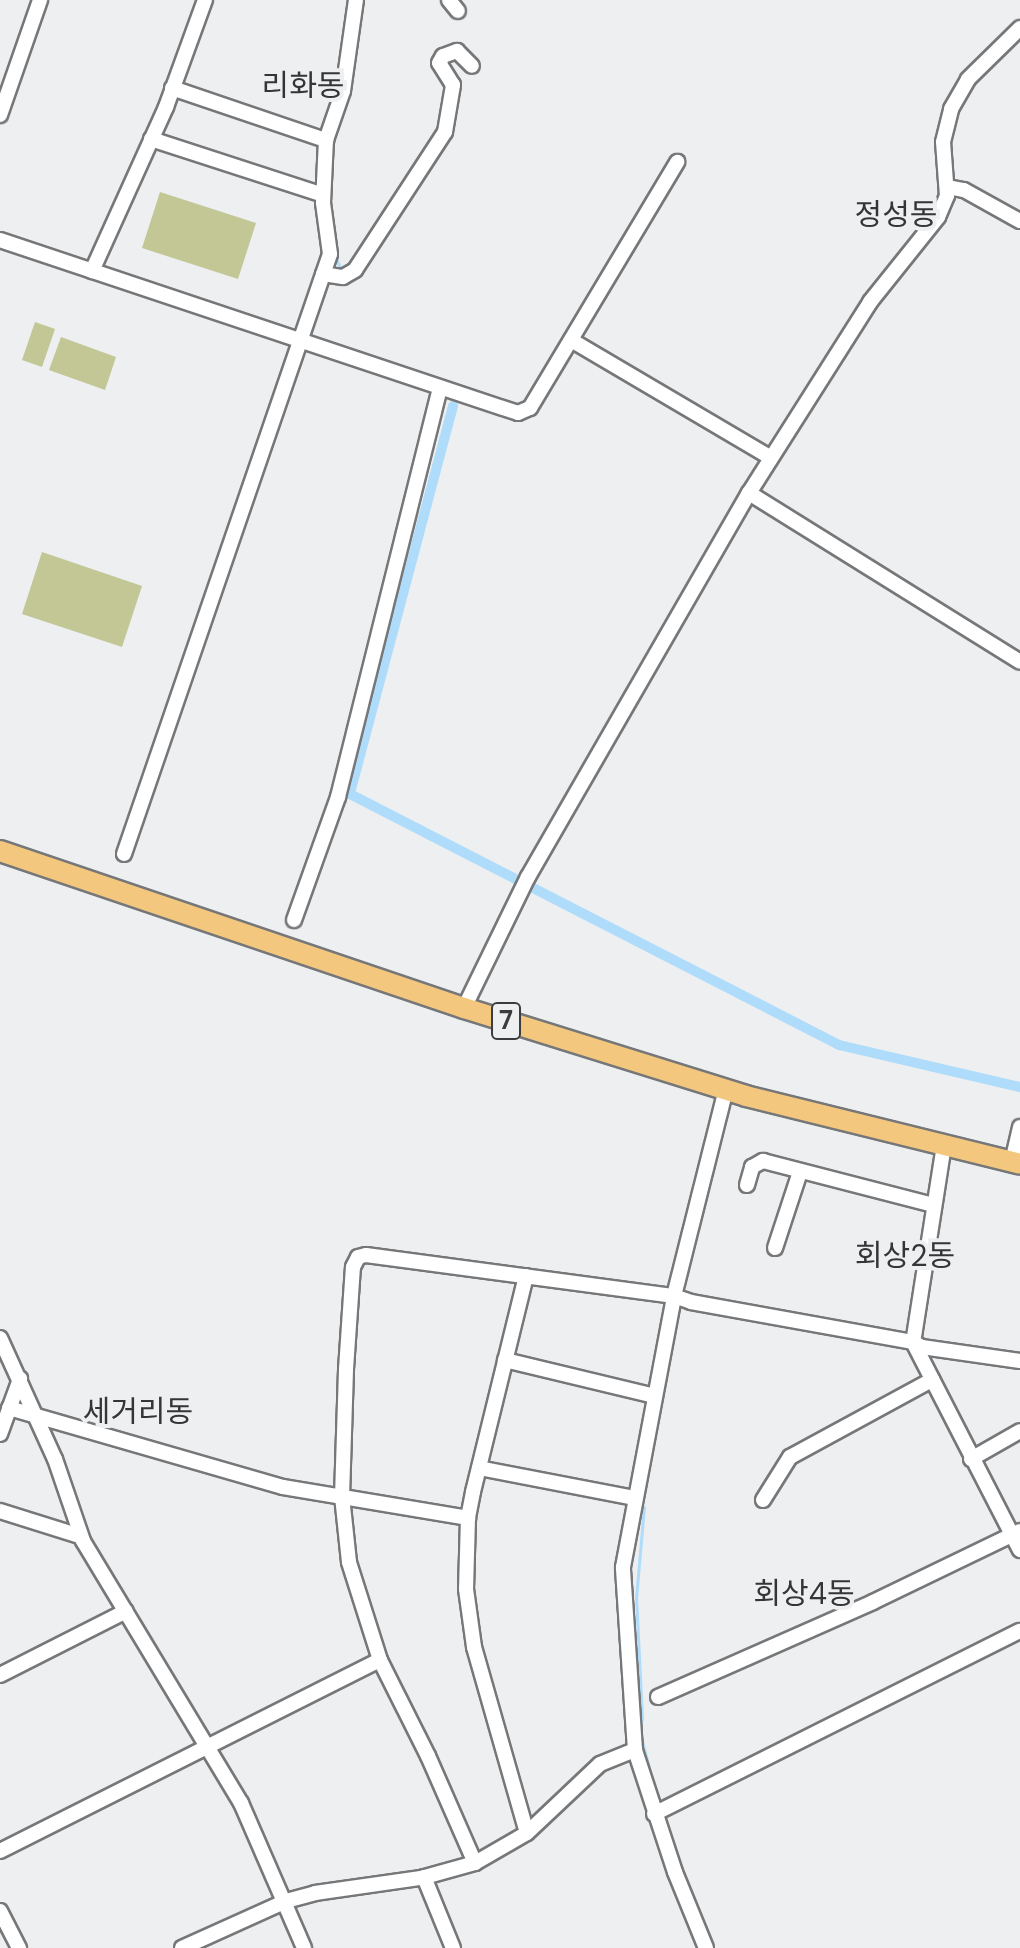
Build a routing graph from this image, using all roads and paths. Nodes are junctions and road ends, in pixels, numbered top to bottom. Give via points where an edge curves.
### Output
1 (40, 0) edge
2 (205, 0) edge
3 (356, 0) edge
4 (1020, 28) edge
5 (472, 66) dead end
6 (172, 88) junction
7 (0, 115) edge
8 (151, 139) junction
9 (326, 140) junction
10 (677, 162) dead end
11 (948, 187) junction
12 (323, 195) junction
13 (1020, 221) edge
14 (0, 240) edge
15 (92, 271) junction
16 (323, 274) junction
17 (571, 340) junction
18 (298, 341) junction
19 (440, 387) junction
20 (771, 458) junction
21 (749, 493) junction
22 (1020, 662) edge
23 (0, 851) edge
24 (124, 854) dead end
25 (294, 920) dead end
26 (464, 1008) junction
27 (726, 1089) junction
28 (1020, 1127) edge
29 (944, 1145) junction
30 (1016, 1163) edge
31 (800, 1172) junction
32 (747, 1185) dead end
33 (933, 1205) junction
34 (775, 1248) dead end
35 (526, 1276) junction
36 (674, 1296) junction
37 (0, 1338) edge
38 (913, 1342) junction
39 (505, 1360) junction
40 (1020, 1361) edge
41 (20, 1379) junction
42 (932, 1380) junction
43 (655, 1396) junction
44 (9, 1408) junction
45 (36, 1415) junction
46 (1020, 1431) edge
47 (0, 1434) edge
48 (971, 1459) junction
49 (479, 1468) junction
50 (342, 1497) junction
51 (635, 1498) junction
52 (763, 1500) dead end
53 (0, 1511) edge
54 (468, 1518) junction
55 (1016, 1533) edge
56 (80, 1536) junction
57 (1020, 1550) edge
58 (126, 1611) junction
59 (1020, 1631) edge
60 (380, 1660) junction
61 (0, 1675) edge
62 (658, 1697) dead end
63 (209, 1744) junction
64 (635, 1750) junction
65 (654, 1814) junction
66 (527, 1833) junction
67 (0, 1851) edge
68 (475, 1863) junction
69 (424, 1877) junction
70 (286, 1901) junction
71 (0, 1911) edge
72 (19, 1948) edge
73 (182, 1948) edge
74 (304, 1948) edge
75 (453, 1948) edge
76 (706, 1948) edge

1 - 7 street
2 - 6 street
3 - 9 street via 345,79
4 - 11 street via 968,79 951,109 943,142
5 - 16 street via 457,51 443,56 439,63 453,85 445,132 355,270 343,277
6 - 8 street
6 - 9 street
8 - 12 street
8 - 15 street
9 - 12 street
10 - 17 street
11 - 13 street via 964,190
11 - 20 street via 944,207 928,234 870,302
12 - 16 street via 330,254
14 - 15 street
15 - 18 street
16 - 18 street
17 - 19 street via 525,412
17 - 20 street
18 - 19 street
18 - 24 street
19 - 25 street via 342,782
20 - 21 street
21 - 22 street
21 - 26 street via 528,877
23 - 26 highway, 7
26 - 27 highway, 7
27 - 29 highway, 7
27 - 36 street
28 - 30 street
29 - 30 highway, 7
29 - 33 street
31 - 32 street via 763,1161 752,1167
31 - 33 street
31 - 34 street
33 - 38 street
35 - 36 street
35 - 39 street
35 - 50 street via 358,1257 346,1369
36 - 38 street
36 - 43 street
37 - 41 street
38 - 40 street
38 - 42 street
39 - 43 street
39 - 49 street
41 - 44 street
41 - 45 street
42 - 48 street
42 - 52 street via 790,1457
43 - 51 street
44 - 45 street
44 - 47 street
45 - 50 street via 283,1487
45 - 56 street via 65,1483
46 - 48 street
48 - 55 street
49 - 51 street
49 - 54 street
50 - 54 street
50 - 60 street via 349,1562
51 - 64 street via 623,1567
53 - 56 street
54 - 66 street via 471,1634
55 - 57 street
55 - 62 street
56 - 58 street
58 - 61 street
58 - 63 street
59 - 65 street
60 - 63 street
60 - 68 street
63 - 67 street
63 - 70 street
64 - 65 street
64 - 66 street via 593,1769
65 - 76 street
66 - 68 street
68 - 69 street
69 - 70 street
69 - 75 street
70 - 73 street
70 - 74 street
71 - 72 street

